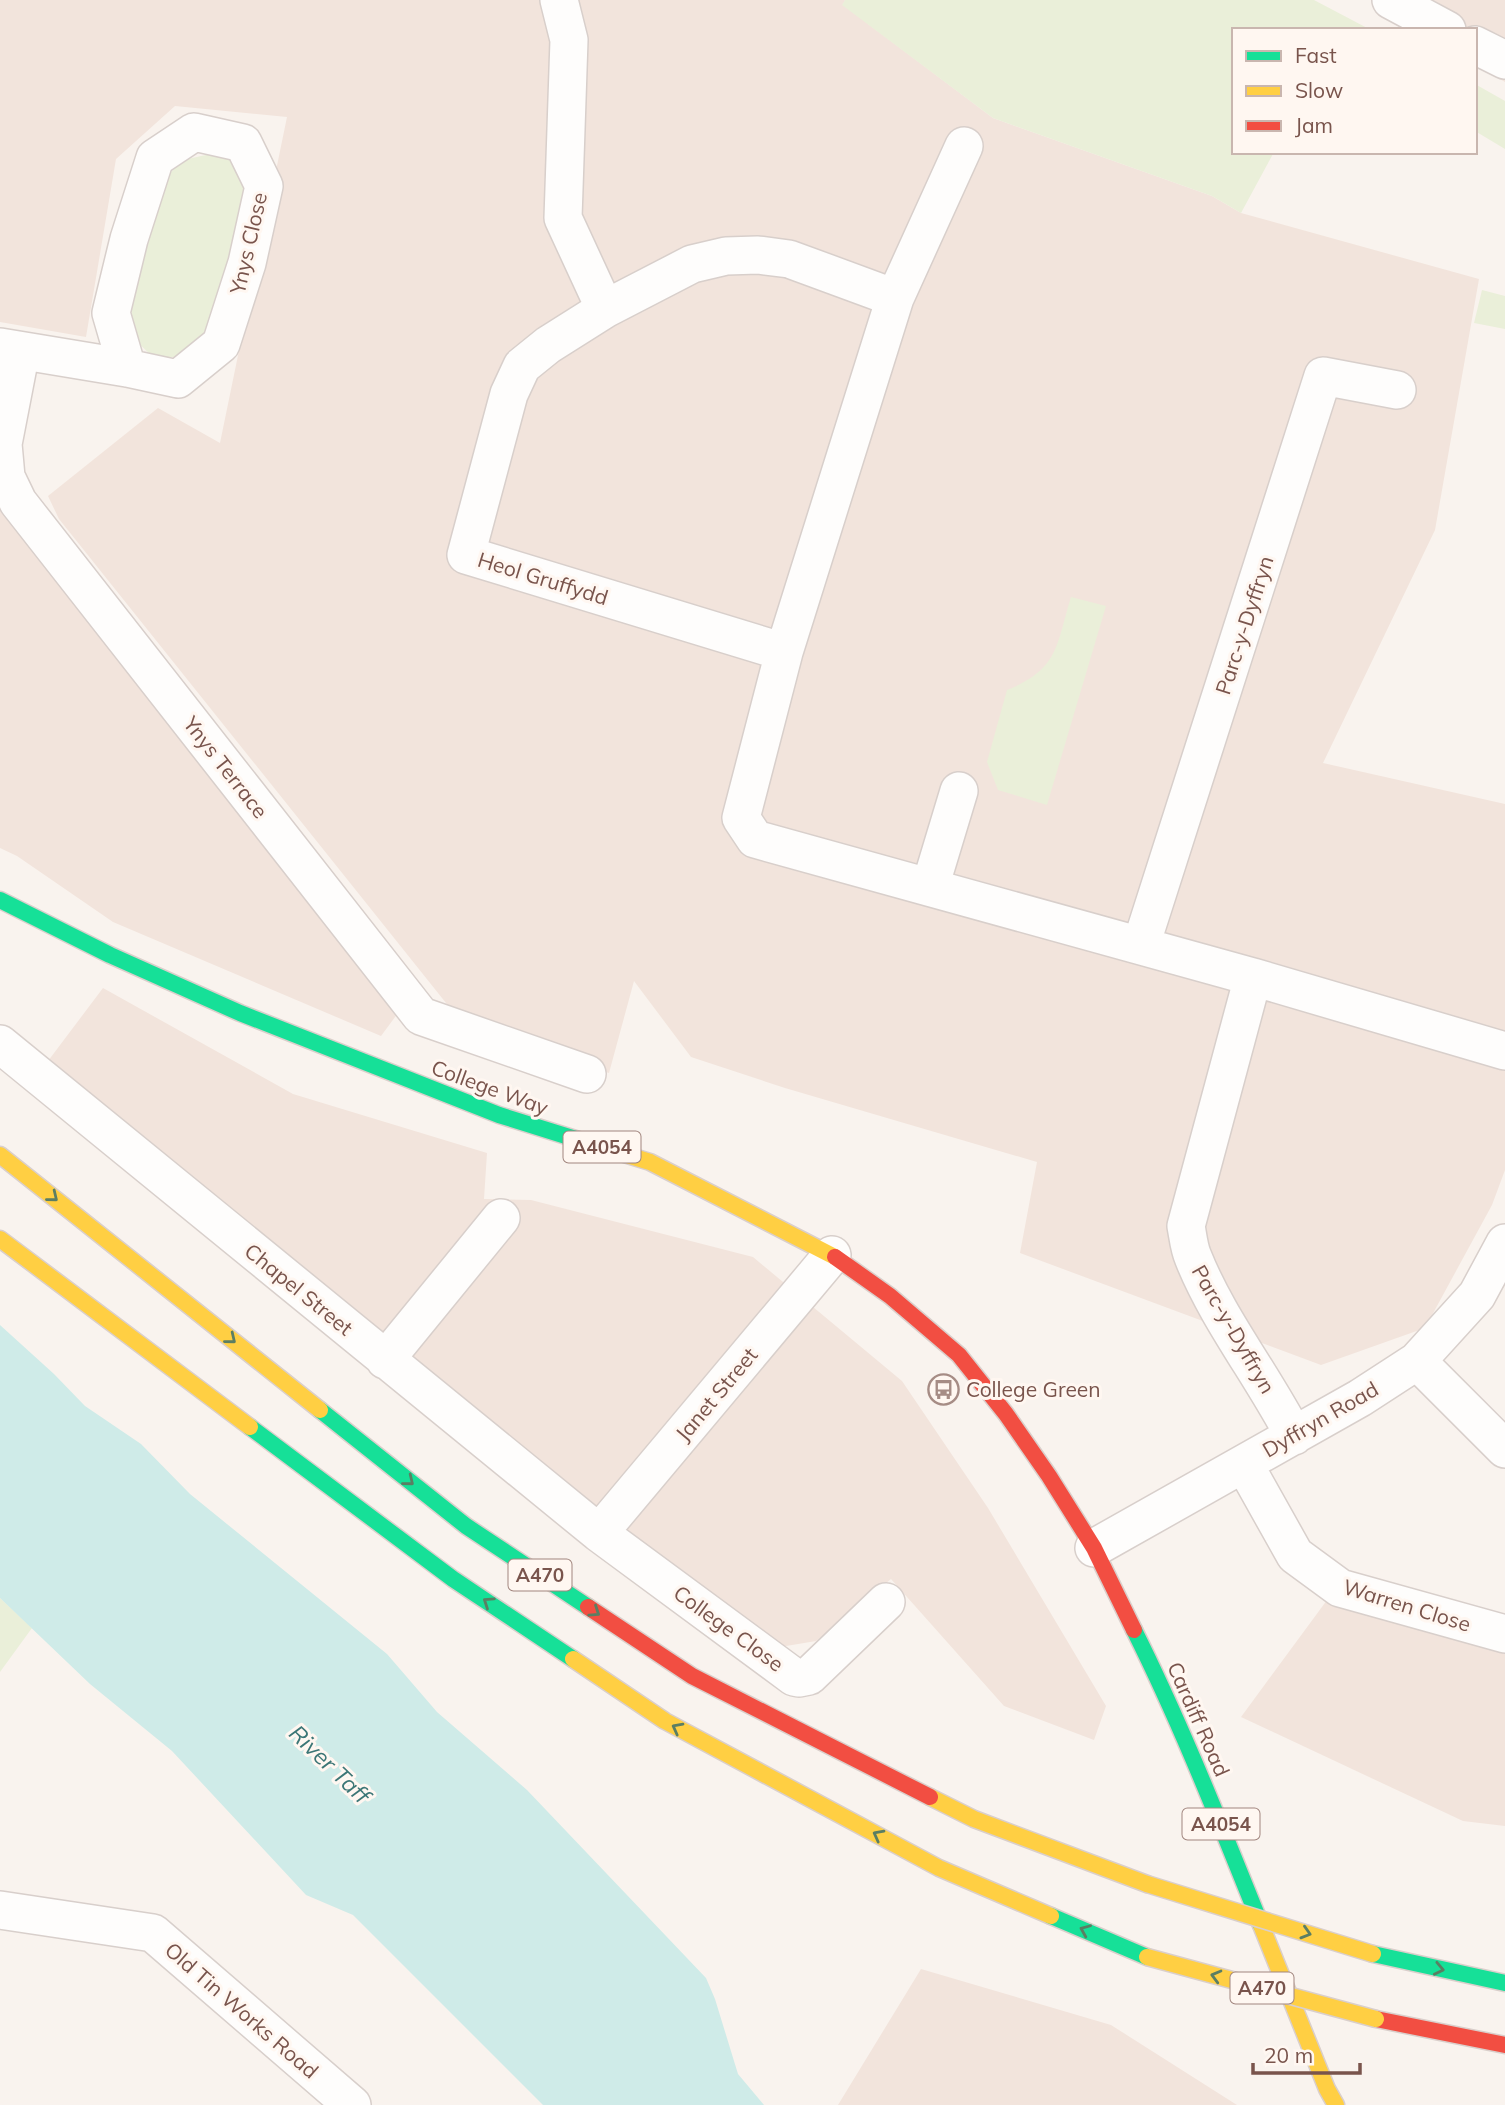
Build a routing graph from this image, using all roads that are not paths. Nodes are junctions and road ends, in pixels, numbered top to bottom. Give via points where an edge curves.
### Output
1 (559, 0) edge
2 (1391, 0) edge
3 (1443, 28) edge
4 (1477, 46) edge
5 (1505, 60) edge
6 (964, 146) dead end
7 (895, 298) junction
8 (605, 309) junction
9 (10, 349) edge
10 (127, 368) junction
11 (1397, 390) dead end
12 (784, 652) junction
13 (959, 792) dead end
14 (930, 887) junction
15 (0, 900) edge
16 (1141, 945) junction
17 (1253, 977) junction
18 (0, 1044) edge
19 (1505, 1051) edge
20 (587, 1074) dead end
21 (0, 1155) edge
22 (501, 1218) dead end
23 (0, 1239) edge
24 (1505, 1243) edge
25 (832, 1255) junction
26 (385, 1360) junction
27 (1417, 1361) junction
28 (1294, 1436) junction
29 (1505, 1449) edge
30 (1244, 1464) junction
31 (599, 1533) junction
32 (1094, 1548) junction
33 (886, 1602) dead end
34 (1505, 1634) edge
35 (0, 1910) edge
36 (1505, 1983) edge
37 (1505, 2045) edge
38 (1324, 2100) edge
39 (352, 2105) edge

1 - 8 street via 569,40 563,218
2 - 3 street
4 - 5 street
6 - 7 street
7 - 8 street, Heol Gruffydd via 789,259 726,256 692,264
7 - 12 street
8 - 12 street, Heol Gruffydd via 523,366 509,394 467,555
9 - 10 street, Ynys Close
9 - 20 street, Ynys Terrace via 3,444 6,477 18,502 421,1016
10 - 10 street, Ynys Close via 111,313 155,158 194,132 243,143 264,186 247,263 221,344 178,379
11 - 16 street, Parc-y-Dyffryn via 1323,376
12 - 14 street via 741,818 755,839
13 - 14 street
14 - 16 street
15 - 25 main road, College Way / A4054 via 110,956 240,1013 499,1115 650,1162
16 - 17 street
17 - 19 street
17 - 28 street, Parc-y-Dyffryn via 1186,1226 1192,1256 1215,1302
18 - 26 street, Chapel Street
21 -> 36 main road, A470, bridge via 467,1526 692,1676 974,1819 1147,1884 1373,1954
22 - 26 street
37 -> 23 main road, A470, bridge via 1376,2019 1147,1957 940,1868 664,1721 453,1579
24 - 27 street, Dyffryn Road via 1478,1295
25 - 31 street, Janet Street
25 - 32 main road, College Way / A4054 via 890,1296 959,1355 1006,1414
26 - 31 street, Chapel Street
27 - 28 street, Dyffryn Road
27 - 29 street
28 - 30 street, Dyffryn Road
30 - 32 street, Dyffryn Road
30 - 34 street, Warren Close via 1295,1555 1340,1588
31 - 33 street, College Close via 799,1678 808,1676
32 - 38 main road, Cardiff Road / A4054 via 1200,1773
35 - 39 street, Old Tin Works Road via 153,1933

